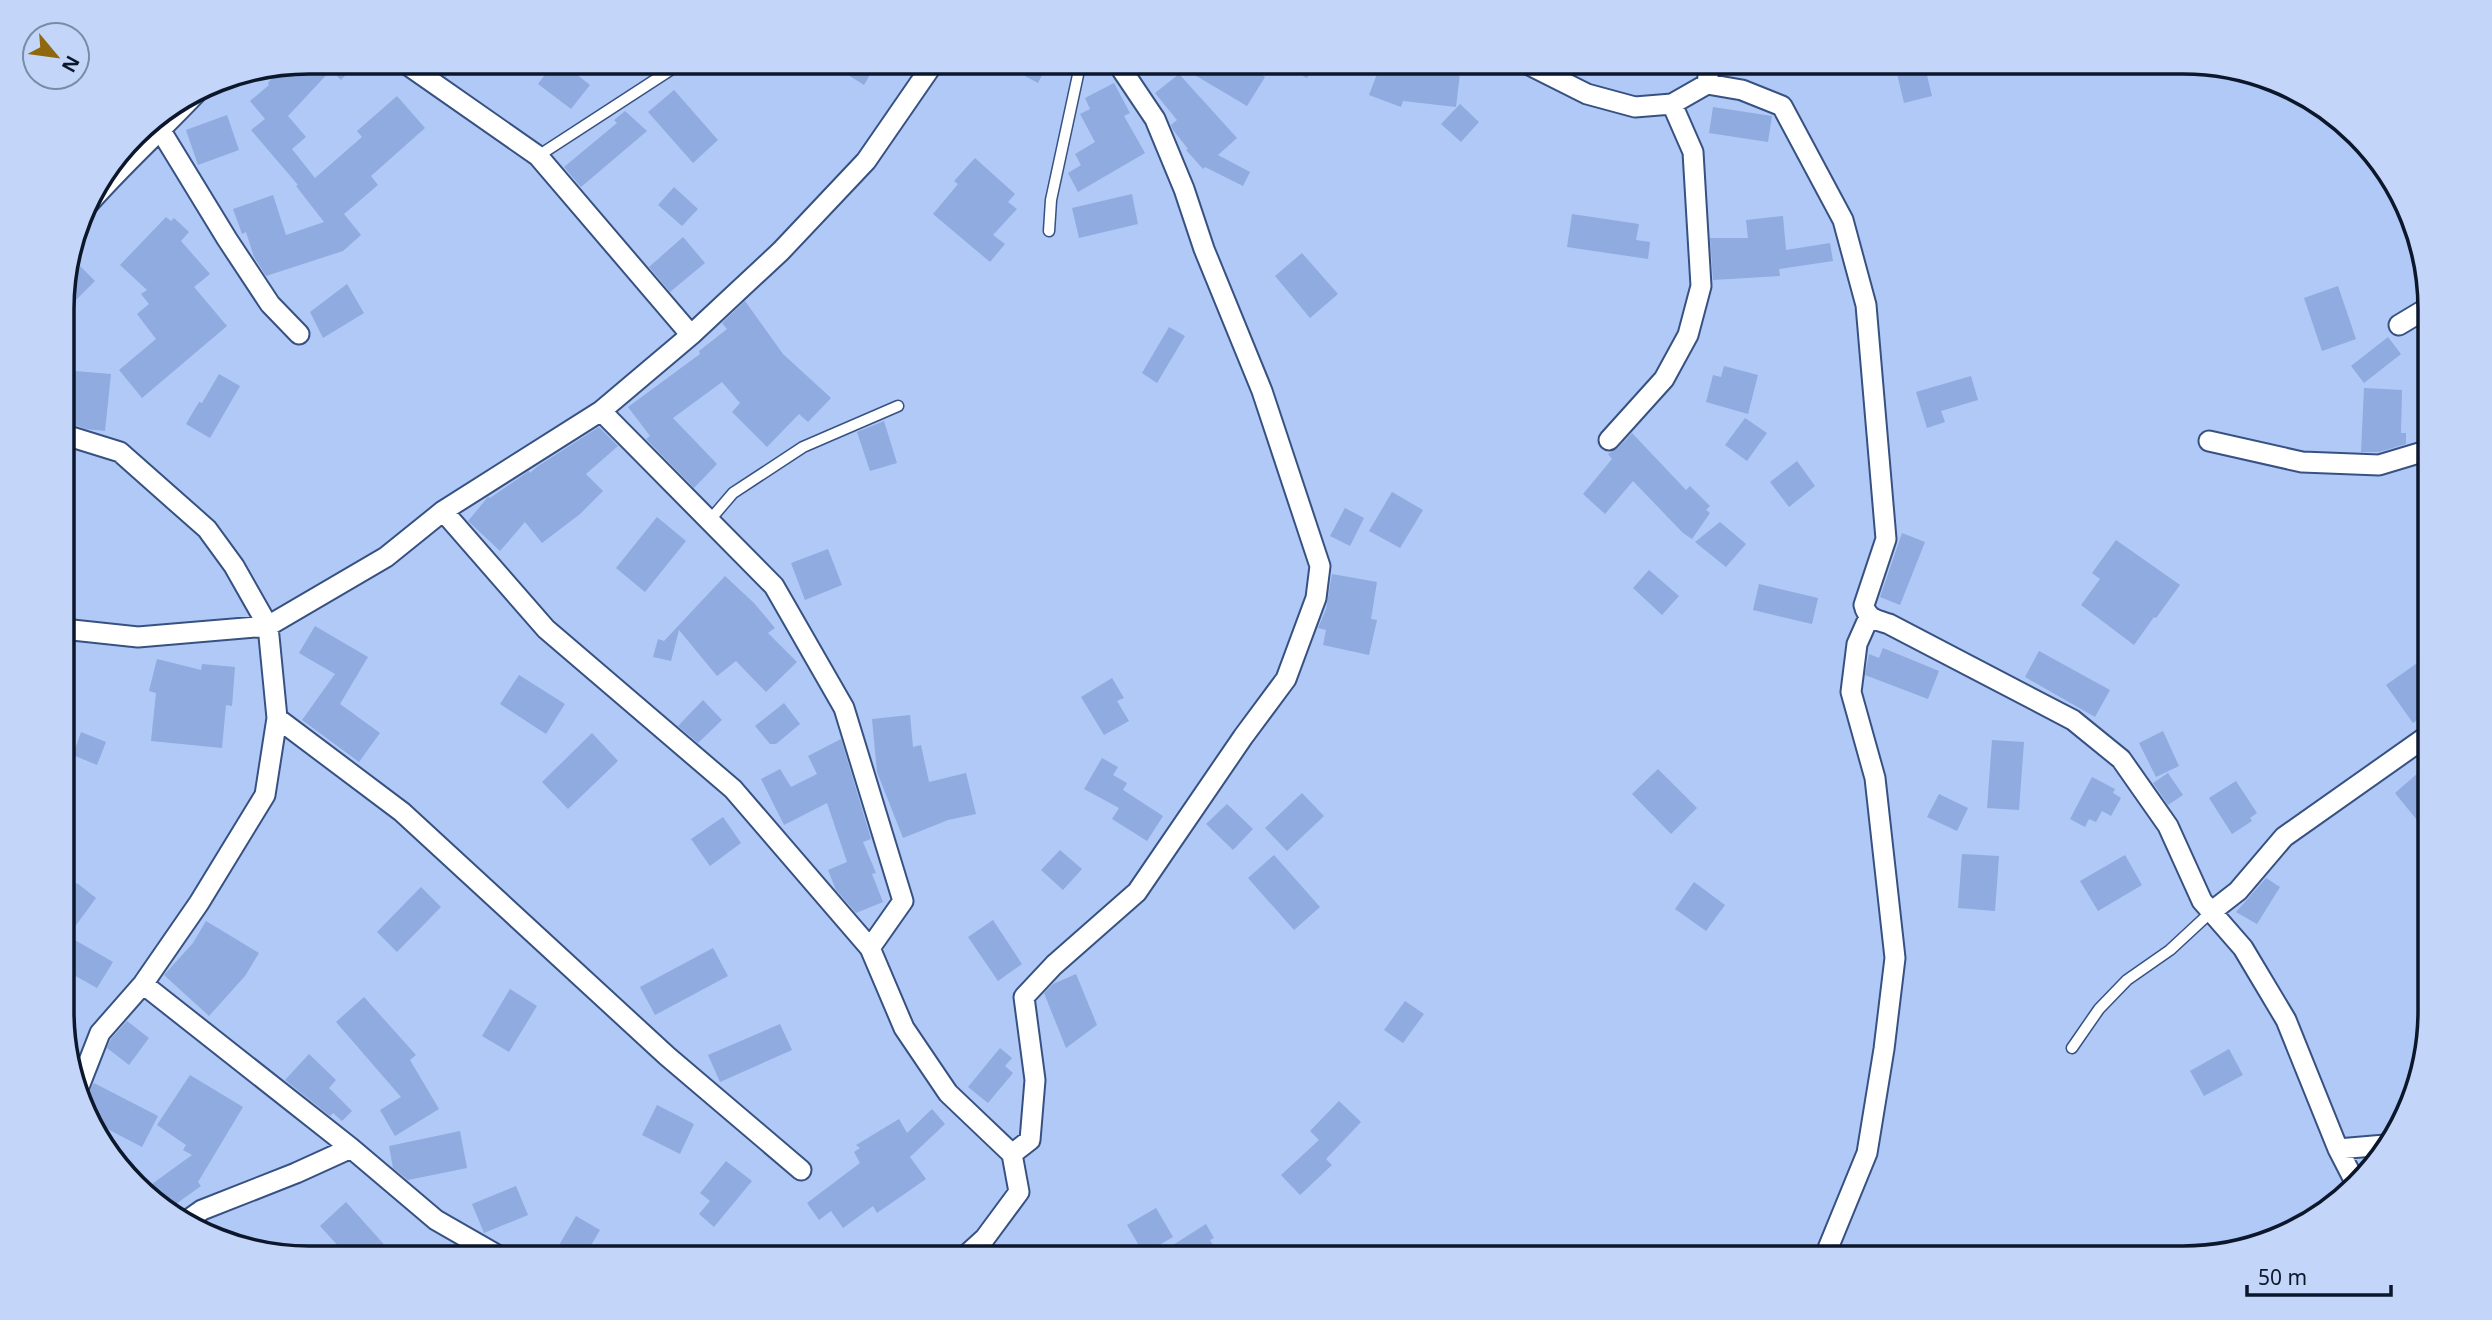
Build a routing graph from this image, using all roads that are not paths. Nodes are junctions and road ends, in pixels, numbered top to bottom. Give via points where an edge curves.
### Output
1 (421, 74) edge
2 (663, 74) edge
3 (926, 74) edge
4 (1078, 74) edge
5 (1125, 74) edge
6 (1547, 74) edge
7 (1708, 74) edge
8 (1707, 84) junction
9 (1672, 104) junction
10 (177, 114) edge
11 (161, 131) junction
12 (538, 156) junction
13 (116, 175) edge
14 (1049, 231) dead end
15 (2418, 314) edge
16 (2399, 325) dead end
17 (299, 334) dead end
18 (691, 335) junction
19 (898, 407) dead end
20 (601, 411) junction
21 (74, 438) edge
22 (1609, 440) dead end
23 (2208, 441) dead end
24 (2418, 453) edge
25 (443, 511) junction
26 (709, 520) junction
27 (1869, 617) junction
28 (268, 626) junction
29 (74, 630) edge
30 (277, 718) junction
31 (2418, 742) edge
32 (2211, 912) junction
33 (870, 948) junction
34 (143, 984) junction
35 (2073, 1048) dead end
36 (83, 1077) edge
37 (2377, 1145) edge
38 (351, 1148) junction
39 (2338, 1149) junction
40 (1012, 1154) junction
41 (801, 1170) dead end
42 (2352, 1175) edge
43 (193, 1216) edge
44 (1829, 1246) edge
45 (482, 1247) edge
46 (976, 1247) edge

1 - 12 street
2 - 12 lane
3 - 18 street via 866,161 781,251
4 - 14 lane via 1051,201
5 - 40 street via 1155,119 1184,188 1262,391 1320,566 1316,598 1286,679 1137,892 1024,997 1035,1080 1030,1140
6 - 9 street via 1587,94 1636,107
7 - 8 street
8 - 9 street
8 - 27 street via 1742,90 1782,106 1843,220 1866,305 1886,539 1864,604
9 - 22 street via 1693,152 1701,286 1688,335 1664,379
10 - 11 street
11 - 13 street
11 - 17 street via 270,304
12 - 18 street
15 - 16 street
18 - 20 street
19 - 26 lane via 803,447 733,493
20 - 25 street
20 - 26 street
21 - 28 street via 120,452 208,529
23 - 24 street via 2302,462 2379,465
25 - 28 street via 386,557
25 - 33 street via 546,629 733,789
26 - 33 street via 774,586 844,708 904,901
27 - 32 street via 2073,720 2121,759 2168,827
27 - 44 street via 1857,644 1852,692 1875,778 1895,958 1867,1153
28 - 29 street via 138,637
28 - 30 street
30 - 34 street via 265,795
30 - 41 street via 402,812 667,1056
31 - 32 street via 2284,837 2238,891
32 - 35 lane via 2127,981 2099,1009
32 - 39 street via 2244,948 2286,1020
33 - 40 street via 904,1028 948,1093
34 - 36 street via 100,1033
34 - 38 street
37 - 39 street
38 - 43 street
38 - 45 street via 436,1220
39 - 42 street
40 - 46 street via 1019,1192

